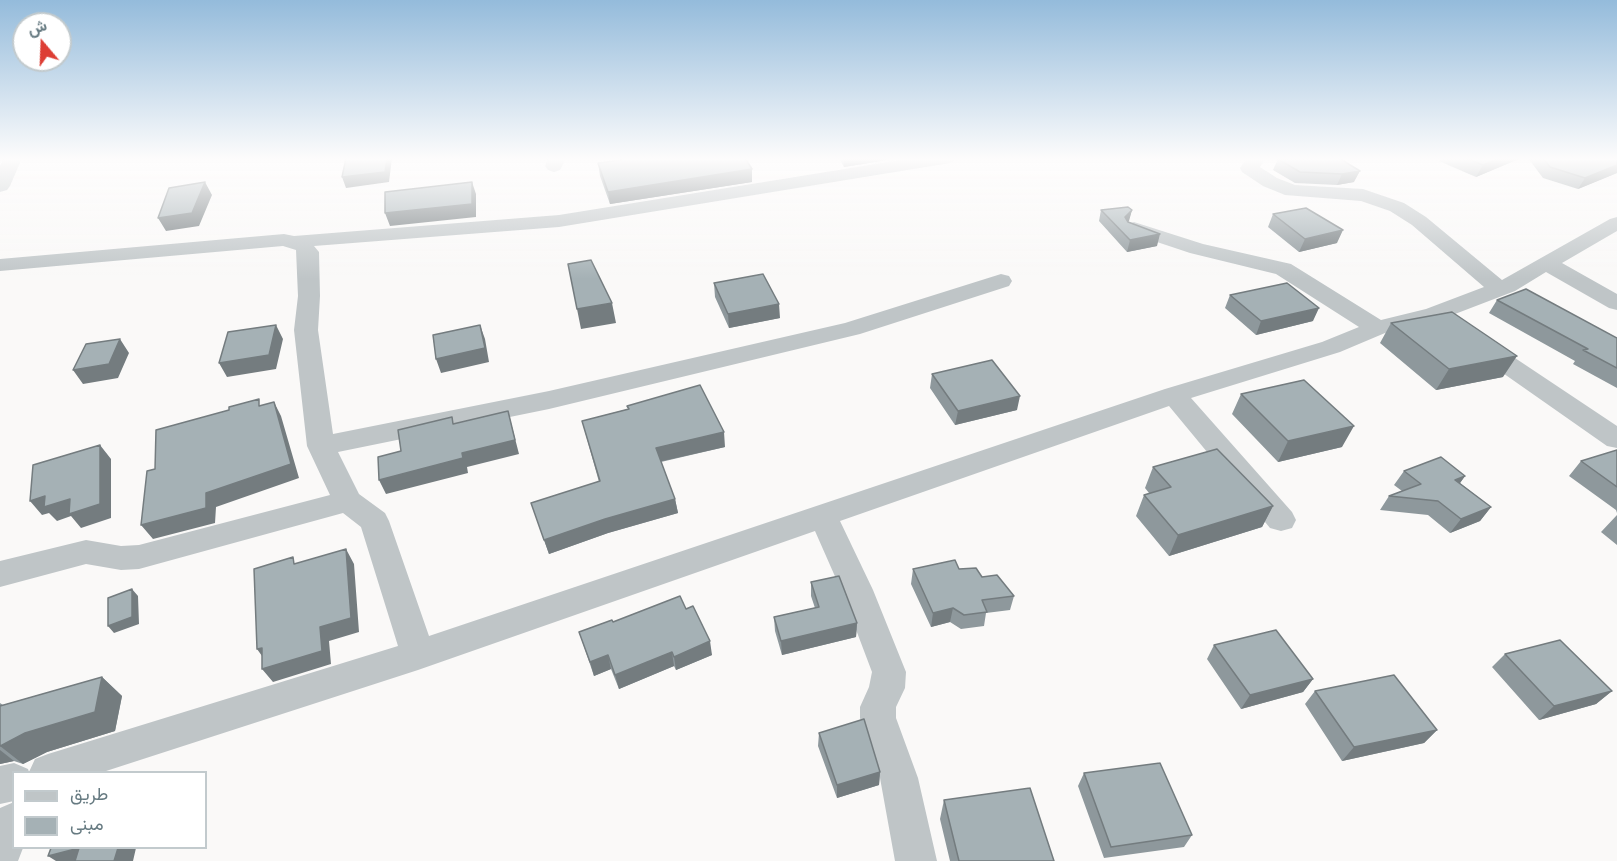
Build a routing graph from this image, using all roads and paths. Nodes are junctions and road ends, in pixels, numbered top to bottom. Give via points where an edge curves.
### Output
1 (701, 198) edge
2 (1372, 198) edge
3 (1617, 223) edge
4 (1134, 228) edge
5 (297, 242) junction
6 (1547, 264) junction
7 (0, 265) edge
8 (1001, 281) dead end
9 (1511, 290) junction
10 (1617, 303) edge
11 (1450, 325) junction
12 (1377, 328) junction
13 (1174, 395) junction
14 (1617, 440) edge
15 (321, 446) junction
16 (348, 501) junction
17 (823, 516) junction
18 (1281, 520) dead end
19 (0, 574) edge
20 (418, 655) junction
21 (51, 771) edge
22 (12, 827) edge
23 (0, 854) edge
24 (916, 861) edge

1 - 5 street via 559,221
2 - 9 street via 1419,221
3 - 6 street
4 - 12 street via 1197,249 1284,269
5 - 7 street
5 - 15 street via 308,252 306,330
6 - 9 street
6 - 10 street
8 - 15 street via 840,332 549,400
9 - 11 street
11 - 12 street
11 - 14 street
12 - 13 street via 1331,347
13 - 17 street
13 - 18 street
15 - 16 street
16 - 19 street via 139,557 86,552
16 - 20 street via 374,521
17 - 20 street
17 - 24 street via 889,672 878,718 899,778
20 - 21 street
22 - 23 street

